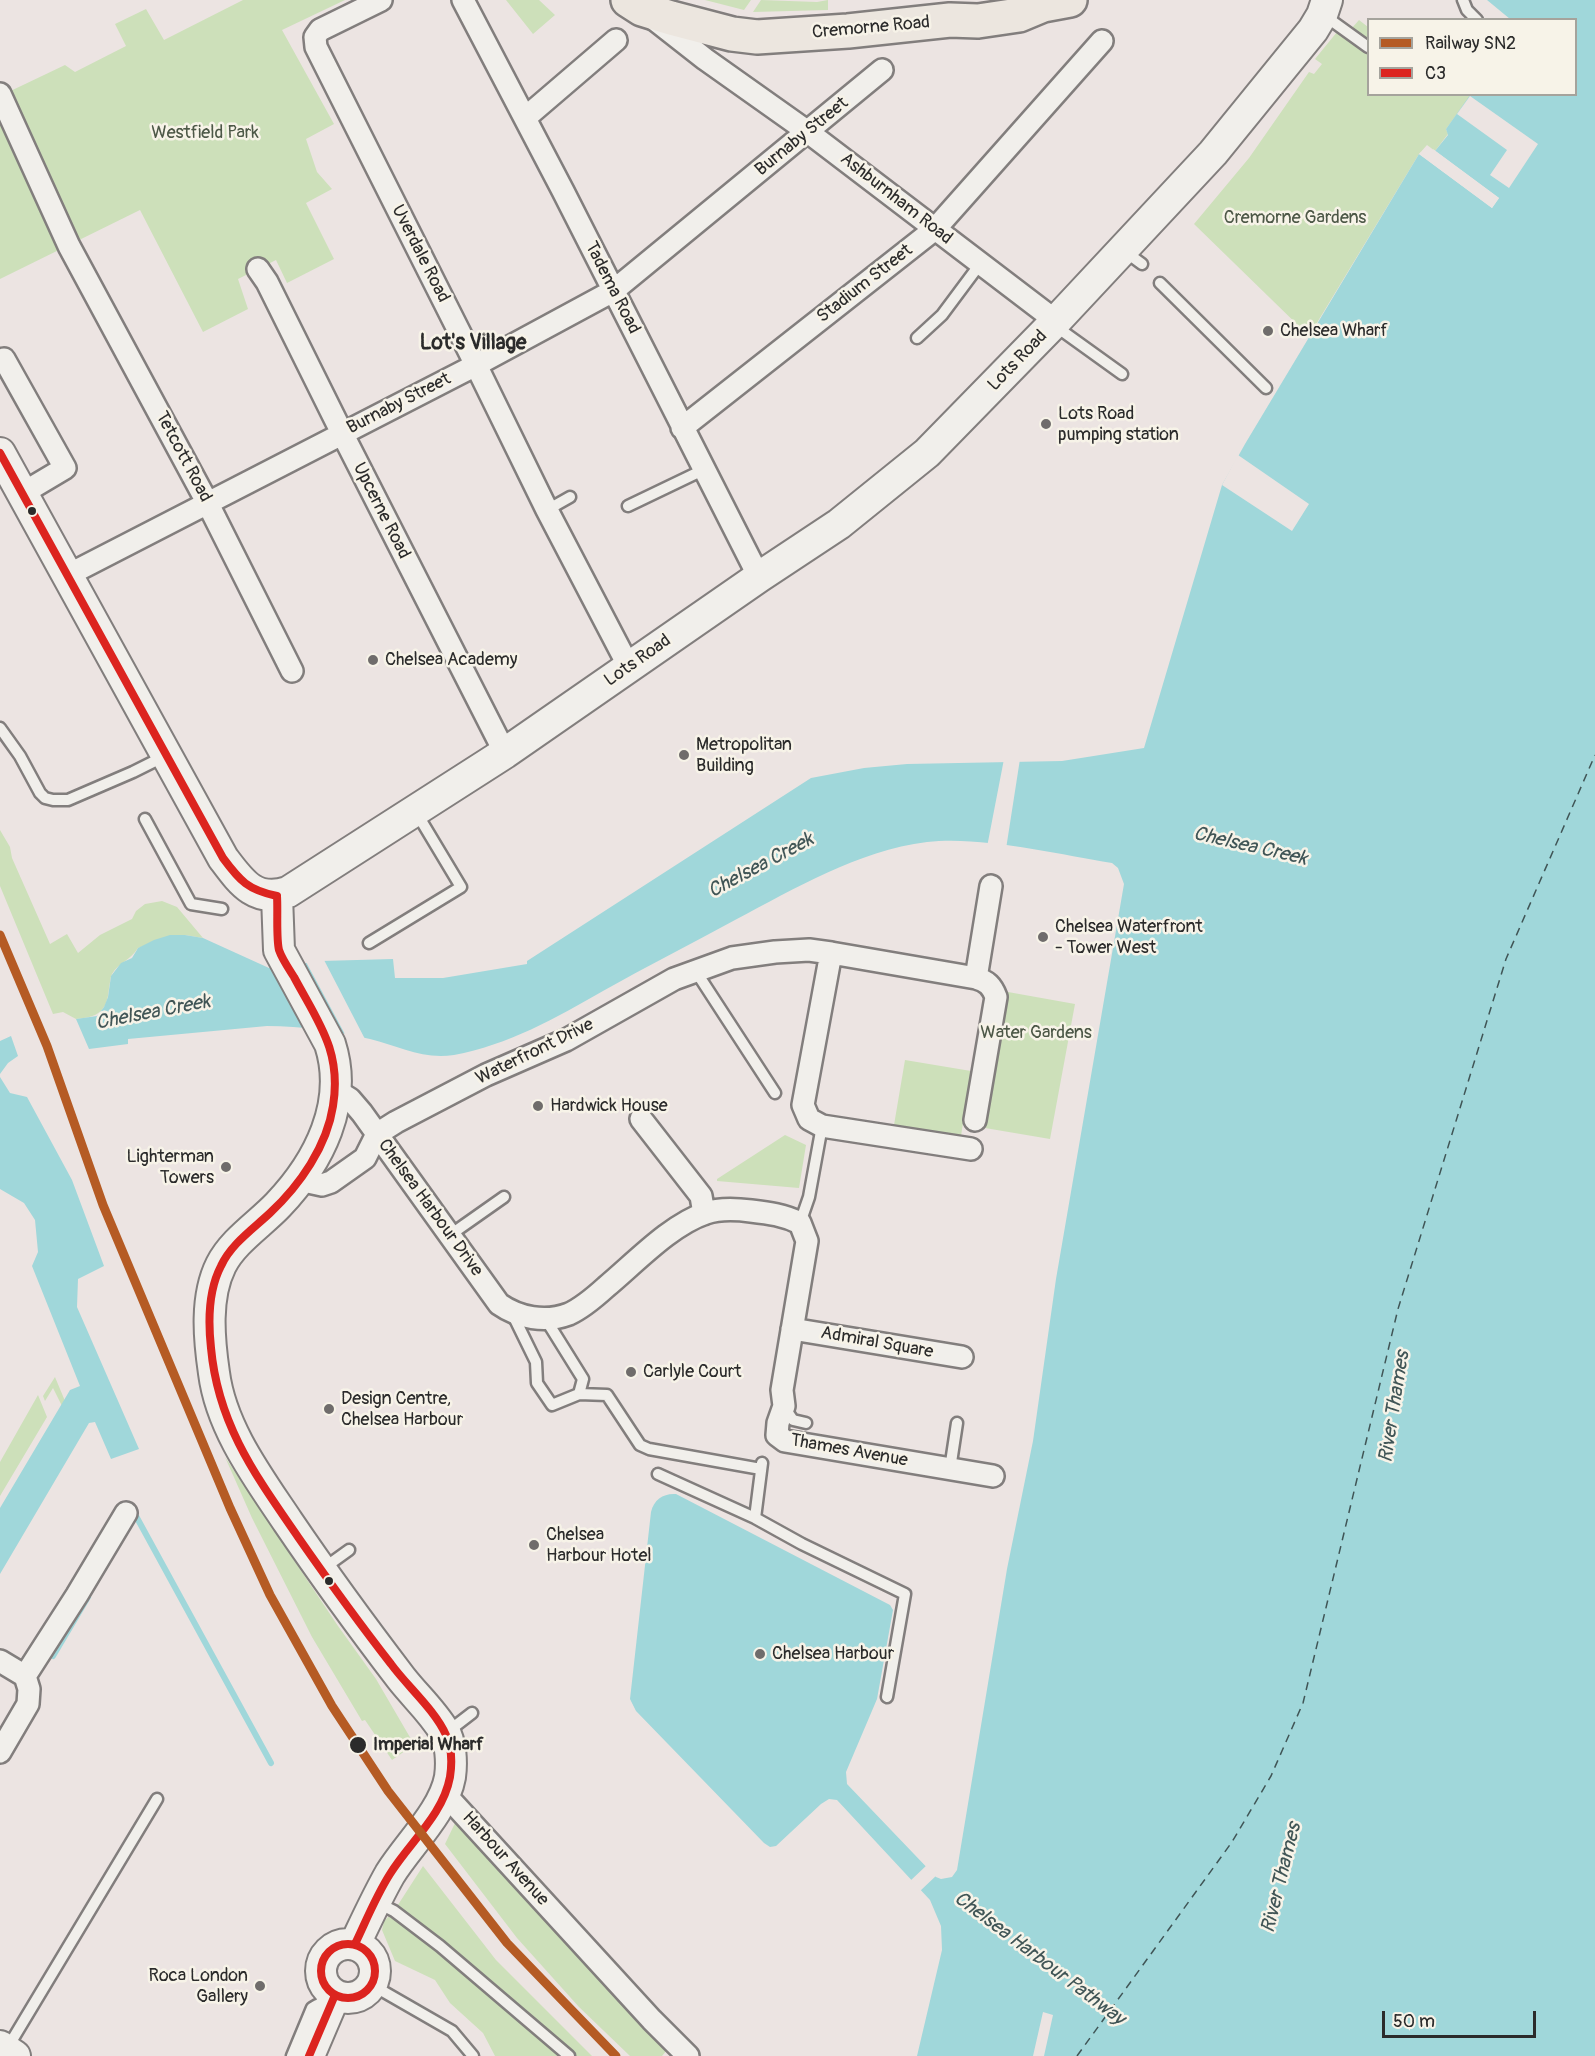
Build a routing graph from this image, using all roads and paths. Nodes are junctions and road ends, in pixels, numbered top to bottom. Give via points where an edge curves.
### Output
1 (381, 0) edge
2 (463, 0) edge
3 (1463, 0) edge
4 (1047, 2) edge
5 (1324, 7) edge
6 (654, 9) edge
7 (962, 10) edge
8 (1475, 18) edge
9 (732, 34) junction
10 (616, 40) dead end
11 (1102, 41) dead end
12 (1367, 46) edge
13 (882, 70) dead end
14 (734, 79) junction
15 (0, 95) edge
16 (525, 118) junction
17 (808, 132) junction
18 (934, 229) junction
19 (980, 264) junction
20 (258, 269) dead end
21 (1160, 283) dead end
22 (613, 291) junction
23 (1056, 321) junction
24 (917, 338) dead end
25 (0, 360) edge
26 (476, 364) junction
27 (1122, 374) dead end
28 (1266, 388) dead end
29 (682, 428) junction
30 (342, 433) junction
31 (0, 453) edge
32 (703, 470) junction
33 (23, 493) junction
34 (570, 497) dead end
35 (207, 502) junction
36 (628, 506) dead end
37 (546, 510) junction
38 (66, 576) junction
39 (759, 577) junction
40 (629, 667) junction
41 (292, 671) dead end
42 (0, 728) edge
43 (505, 753) junction
44 (165, 756) junction
45 (414, 810) junction
46 (145, 819) dead end
47 (991, 886) dead end
48 (277, 896) junction
49 (222, 909) dead end
50 (369, 943) dead end
51 (831, 954) junction
52 (695, 970) junction
53 (976, 978) junction
54 (337, 1091) junction
55 (775, 1093) dead end
56 (641, 1119) dead end
57 (975, 1120) dead end
58 (822, 1126) junction
59 (377, 1134) junction
60 (971, 1149) dead end
61 (299, 1180) junction
62 (504, 1197) dead end
63 (704, 1214) junction
64 (800, 1223) junction
65 (450, 1235) junction
66 (512, 1313) junction
67 (545, 1318) junction
68 (792, 1329) junction
69 (962, 1357) dead end
70 (579, 1394) junction
71 (784, 1406) junction
72 (806, 1423) dead end
73 (957, 1423) dead end
74 (950, 1469) junction
75 (658, 1474) dead end
76 (993, 1476) dead end
77 (126, 1513) dead end
78 (755, 1518) junction
79 (349, 1550) dead end
80 (321, 1570) junction
81 (0, 1661) edge
82 (25, 1676) junction
83 (887, 1697) dead end
84 (472, 1713) dead end
85 (446, 1733) junction
86 (0, 1752) edge
87 (444, 1793) junction
88 (158, 1799) dead end
89 (376, 1902) junction
90 (355, 1944) junction
91 (372, 1985) junction
92 (332, 2002) junction
93 (7, 2051) edge
94 (292, 2056) edge
95 (309, 2056) edge
96 (474, 2056) edge
97 (569, 2056) edge
98 (688, 2056) edge

1 - 26 street, Uverdale Road via 320,30 315,37 316,47
2 - 16 street, Tadema Road
3 - 8 lane
4 - 7 highway, Cremorne Road via 1019,15 978,21
5 - 12 lane
5 - 23 street, Lots Road via 1295,53 1133,257
6 - 9 highway, Cremorne Road
6 - 14 street, Ashburnham Road
7 - 9 highway, Cremorne Road via 841,31 757,37
9 - 14 street via 725,50
10 - 16 street
11 - 18 street, Stadium Street
13 - 17 street, Burnaby Street
14 - 17 street, Ashburnham Road
15 - 35 street, Tetcott Road via 69,246
16 - 22 street, Tadema Road
17 - 18 street, Ashburnham Road
17 - 22 street, Burnaby Street
18 - 19 street, Ashburnham Road
18 - 29 street, Stadium Street
19 - 23 street, Ashburnham Road
19 - 24 lane via 942,315
20 - 30 street, Upcerne Road
21 - 28 lane
22 - 26 street, Burnaby Street
22 - 29 street, Tadema Road
23 - 27 lane via 1065,333
23 - 39 street, Lots Road via 927,453 839,524
25 - 33 street via 4,359 64,468
26 - 30 street, Burnaby Street
26 - 37 street, Uverdale Road
29 - 32 street, Tadema Road
30 - 35 street, Burnaby Street
30 - 43 street, Upcerne Road
31 - 33 street
32 - 36 lane
32 - 39 street, Tadema Road
33 - 38 street
34 - 37 lane
35 - 38 street, Burnaby Street
35 - 41 street, Tetcott Road
37 - 40 street, Uverdale Road
38 - 44 street
39 - 40 street, Lots Road
40 - 43 street, Lots Road
42 - 44 lane via 40,793 53,800 68,800
43 - 45 street, Lots Road
44 - 48 street via 239,879 251,890
45 - 48 street, Lots Road
45 - 50 lane via 461,887
46 - 49 lane via 191,904
47 - 53 street
48 - 54 street via 279,950 327,1039 334,1058
51 - 52 street, Waterfront Drive via 809,950 775,952 732,958
51 - 53 street, Waterfront Drive
51 - 58 street via 803,1105 809,1119
52 - 55 lane
52 - 59 street, Waterfront Drive via 566,1040 426,1105
53 - 57 street via 993,987 996,997
54 - 59 street, Chelsea Harbour Drive via 350,1099
54 - 61 street via 328,1130
56 - 63 street via 701,1196
58 - 60 street
58 - 64 lane via 809,1197
59 - 61 street via 365,1158 331,1182 322,1185
59 - 65 street, Chelsea Harbour Drive
61 - 80 street via 221,1264 211,1301 210,1343 221,1402 240,1445
62 - 65 lane
63 - 64 street via 744,1210 775,1213
63 - 67 street via 680,1226 593,1299 568,1314
64 - 68 street, Thames Avenue via 807,1241
65 - 66 street, Chelsea Harbour Drive via 499,1304
66 - 67 street
66 - 70 lane via 536,1362 537,1383 552,1405
67 - 70 lane via 583,1379
68 - 69 street, Admiral Square
68 - 71 street, Thames Avenue via 782,1390
70 - 78 lane via 606,1395 640,1445 649,1449 761,1466
71 - 72 lane via 793,1420
71 - 74 street, Thames Avenue via 777,1435 785,1441
73 - 74 lane
74 - 76 street, Thames Avenue
75 - 78 lane
77 - 82 street
78 - 83 lane via 905,1594
79 - 80 lane
80 - 85 street
81 - 82 street
82 - 86 street via 28,1704
84 - 85 lane
85 - 87 street via 451,1758
87 - 89 street
87 - 98 street, Harbour Avenue
88 - 93 lane
89 - 90 street
89 - 97 lane via 441,1946
90 - 91 street via 374,1961
90 - 92 street via 338,1945 321,1965
91 - 92 street via 351,1999
91 - 96 lane via 452,2031
92 - 94 lane via 312,2008
92 - 95 street

